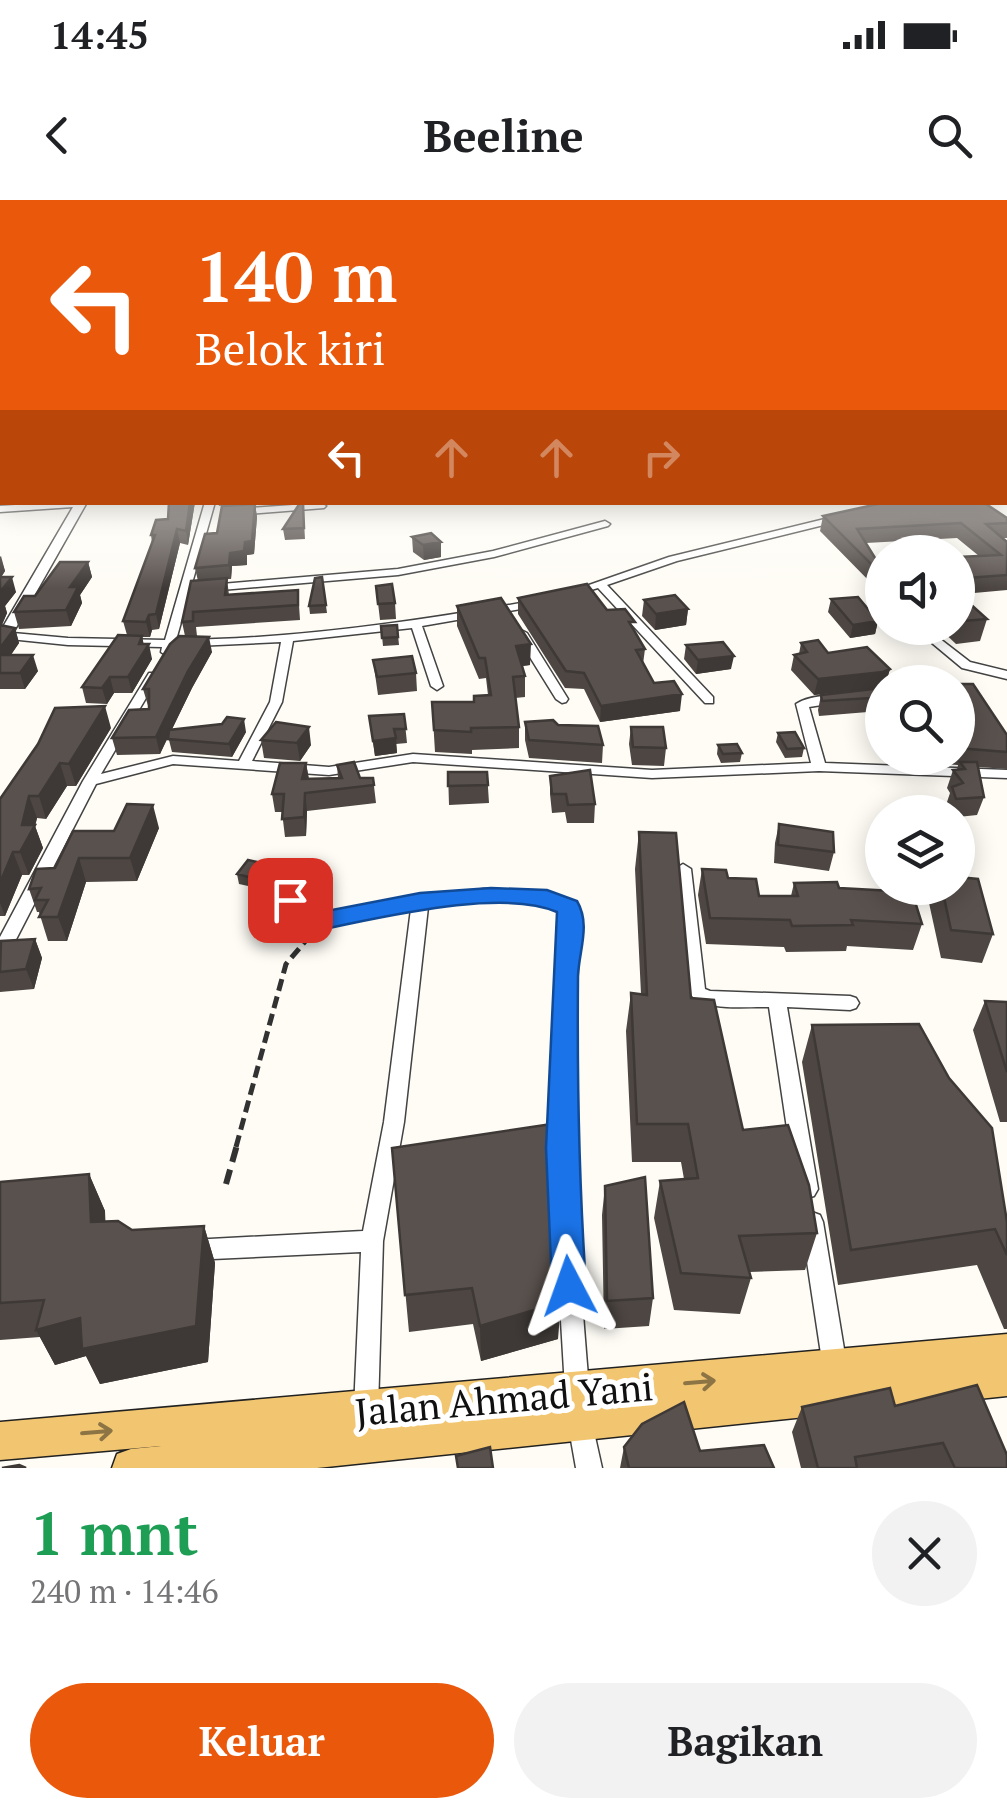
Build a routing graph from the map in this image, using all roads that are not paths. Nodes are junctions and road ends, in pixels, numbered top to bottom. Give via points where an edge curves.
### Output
1 (54, 505) edge
2 (80, 505) edge
3 (321, 506) dead end
4 (208, 508) edge
5 (0, 509) edge
6 (861, 514) edge
7 (605, 524) dead end
8 (600, 584) junction
9 (186, 590) junction
10 (564, 595) edge
11 (547, 601) edge
12 (505, 609) junction
13 (416, 624) junction
14 (5, 633) edge
15 (288, 639) junction
16 (941, 645) edge
17 (171, 646) junction
18 (1007, 675) edge
19 (436, 686) dead end
20 (848, 698) edge
21 (562, 700) dead end
22 (709, 700) dead end
23 (244, 764) junction
24 (819, 767) junction
25 (1007, 774) edge
26 (90, 781) junction
27 (683, 869) edge
28 (290, 900) dead end
29 (420, 902) junction
30 (0, 953) edge
31 (777, 1000) junction
32 (850, 1002) dead end
33 (372, 1241) junction
34 (165, 1252) edge
35 (1007, 1352) edge
36 (835, 1370) junction
37 (1007, 1378) edge
38 (579, 1408) junction
39 (369, 1427) junction
40 (0, 1441) edge
41 (130, 1468) edge
42 (590, 1468) edge

1 - 5 street
2 - 14 street
3 - 4 street
4 - 9 street
6 - 8 street via 673,559
7 - 9 street via 398,572
8 - 10 street
8 - 22 street
9 - 17 street
11 - 12 street
12 - 13 street
12 - 21 street
13 - 15 street
13 - 19 street
14 - 17 street
15 - 17 street
15 - 23 street via 272,713
16 - 18 street via 966,665
17 - 26 street
20 - 24 street via 802,704
23 - 24 street via 330,772 438,758 686,775
23 - 26 street via 173,760
24 - 25 street
26 - 30 street
27 - 31 street via 697,992
28 - 29 street via 324,920
29 - 33 street via 394,1122
29 - 38 street via 524,896 561,902 572,914 562,1148
31 - 32 street
31 - 36 street
33 - 34 street
33 - 39 street
35 - 36 main road, Jalan Ahmad Yani
38 -> 36 main road, Jalan Ahmad Yani
37 - 38 main road via 974,1398
38 - 39 main road
38 - 42 street
40 -> 39 main road, Jalan Ahmad Yani
39 - 41 main road

